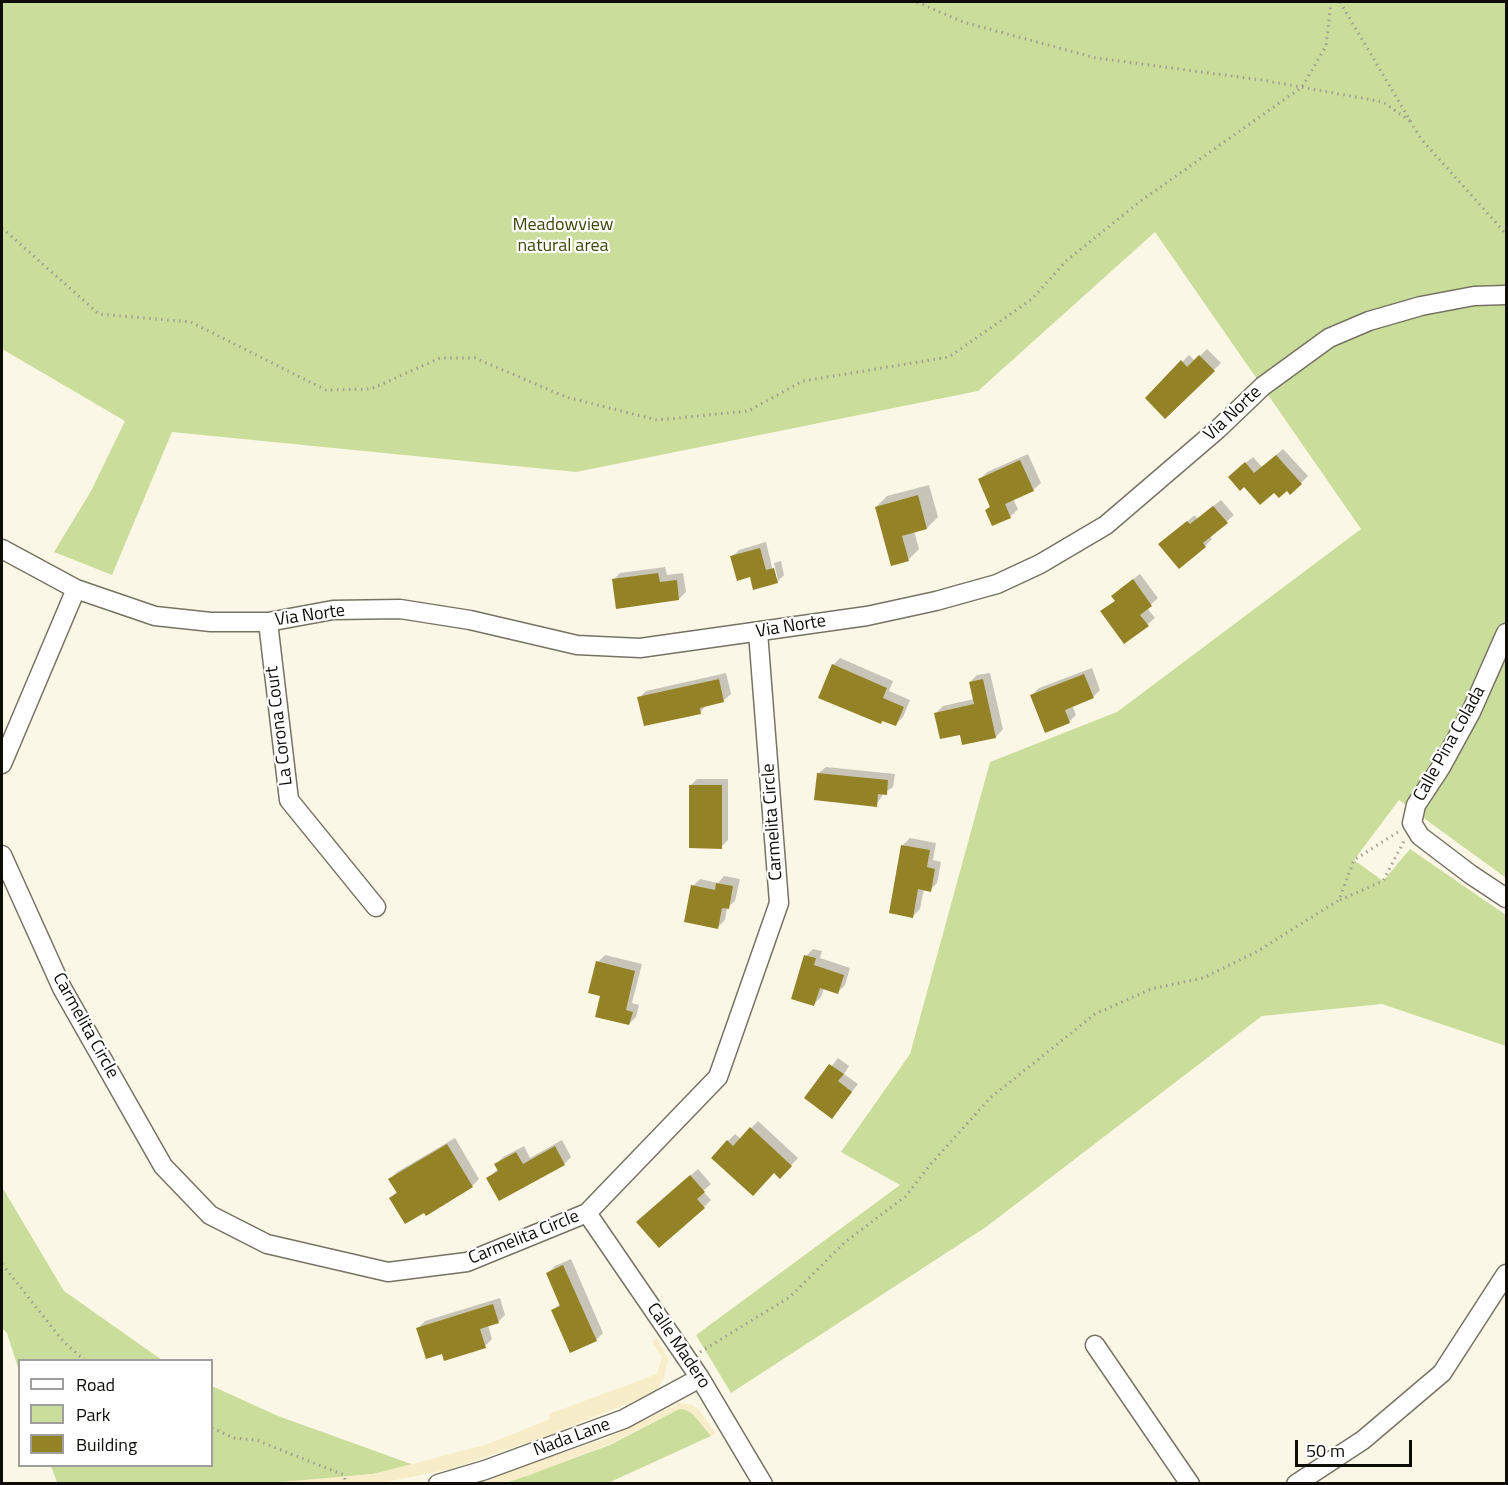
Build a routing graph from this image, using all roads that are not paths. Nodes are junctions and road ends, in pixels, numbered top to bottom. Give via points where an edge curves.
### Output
1 (1506, 295) edge
2 (2, 549) edge
3 (76, 589) junction
4 (267, 622) junction
5 (758, 632) junction
6 (1506, 633) edge
7 (2, 764) edge
8 (2, 855) edge
9 (1506, 898) edge
10 (376, 907) dead end
11 (587, 1213) junction
12 (1506, 1274) edge
13 (1095, 1344) dead end
14 (700, 1378) junction
15 (438, 1484) edge
16 (763, 1484) edge
17 (1190, 1484) edge
18 (1296, 1484) edge

1 - 5 street, Via Norte via 1474,296 1421,306 1329,338 1263,386 1106,525 997,584 867,616
2 - 3 street, Via Norte
3 - 4 street, Via Norte via 155,616
3 - 7 street
4 - 5 street, Via Norte via 333,610 400,609 470,620 577,645 640,648
4 - 10 street, La Corona Court via 289,800
5 - 11 street, Carmelita Circle via 779,903 718,1077
6 - 9 street, Calle Pina Colada via 1471,712 1416,805 1412,823 1420,836
8 - 11 street, Carmelita Circle via 62,988 163,1166 210,1215 267,1244 388,1272 467,1262
11 - 14 street, Calle Madero
12 - 18 street via 1442,1373 1363,1440
13 - 17 street
14 - 15 street, Nada Lane via 624,1419
14 - 16 street, Calle Madero

